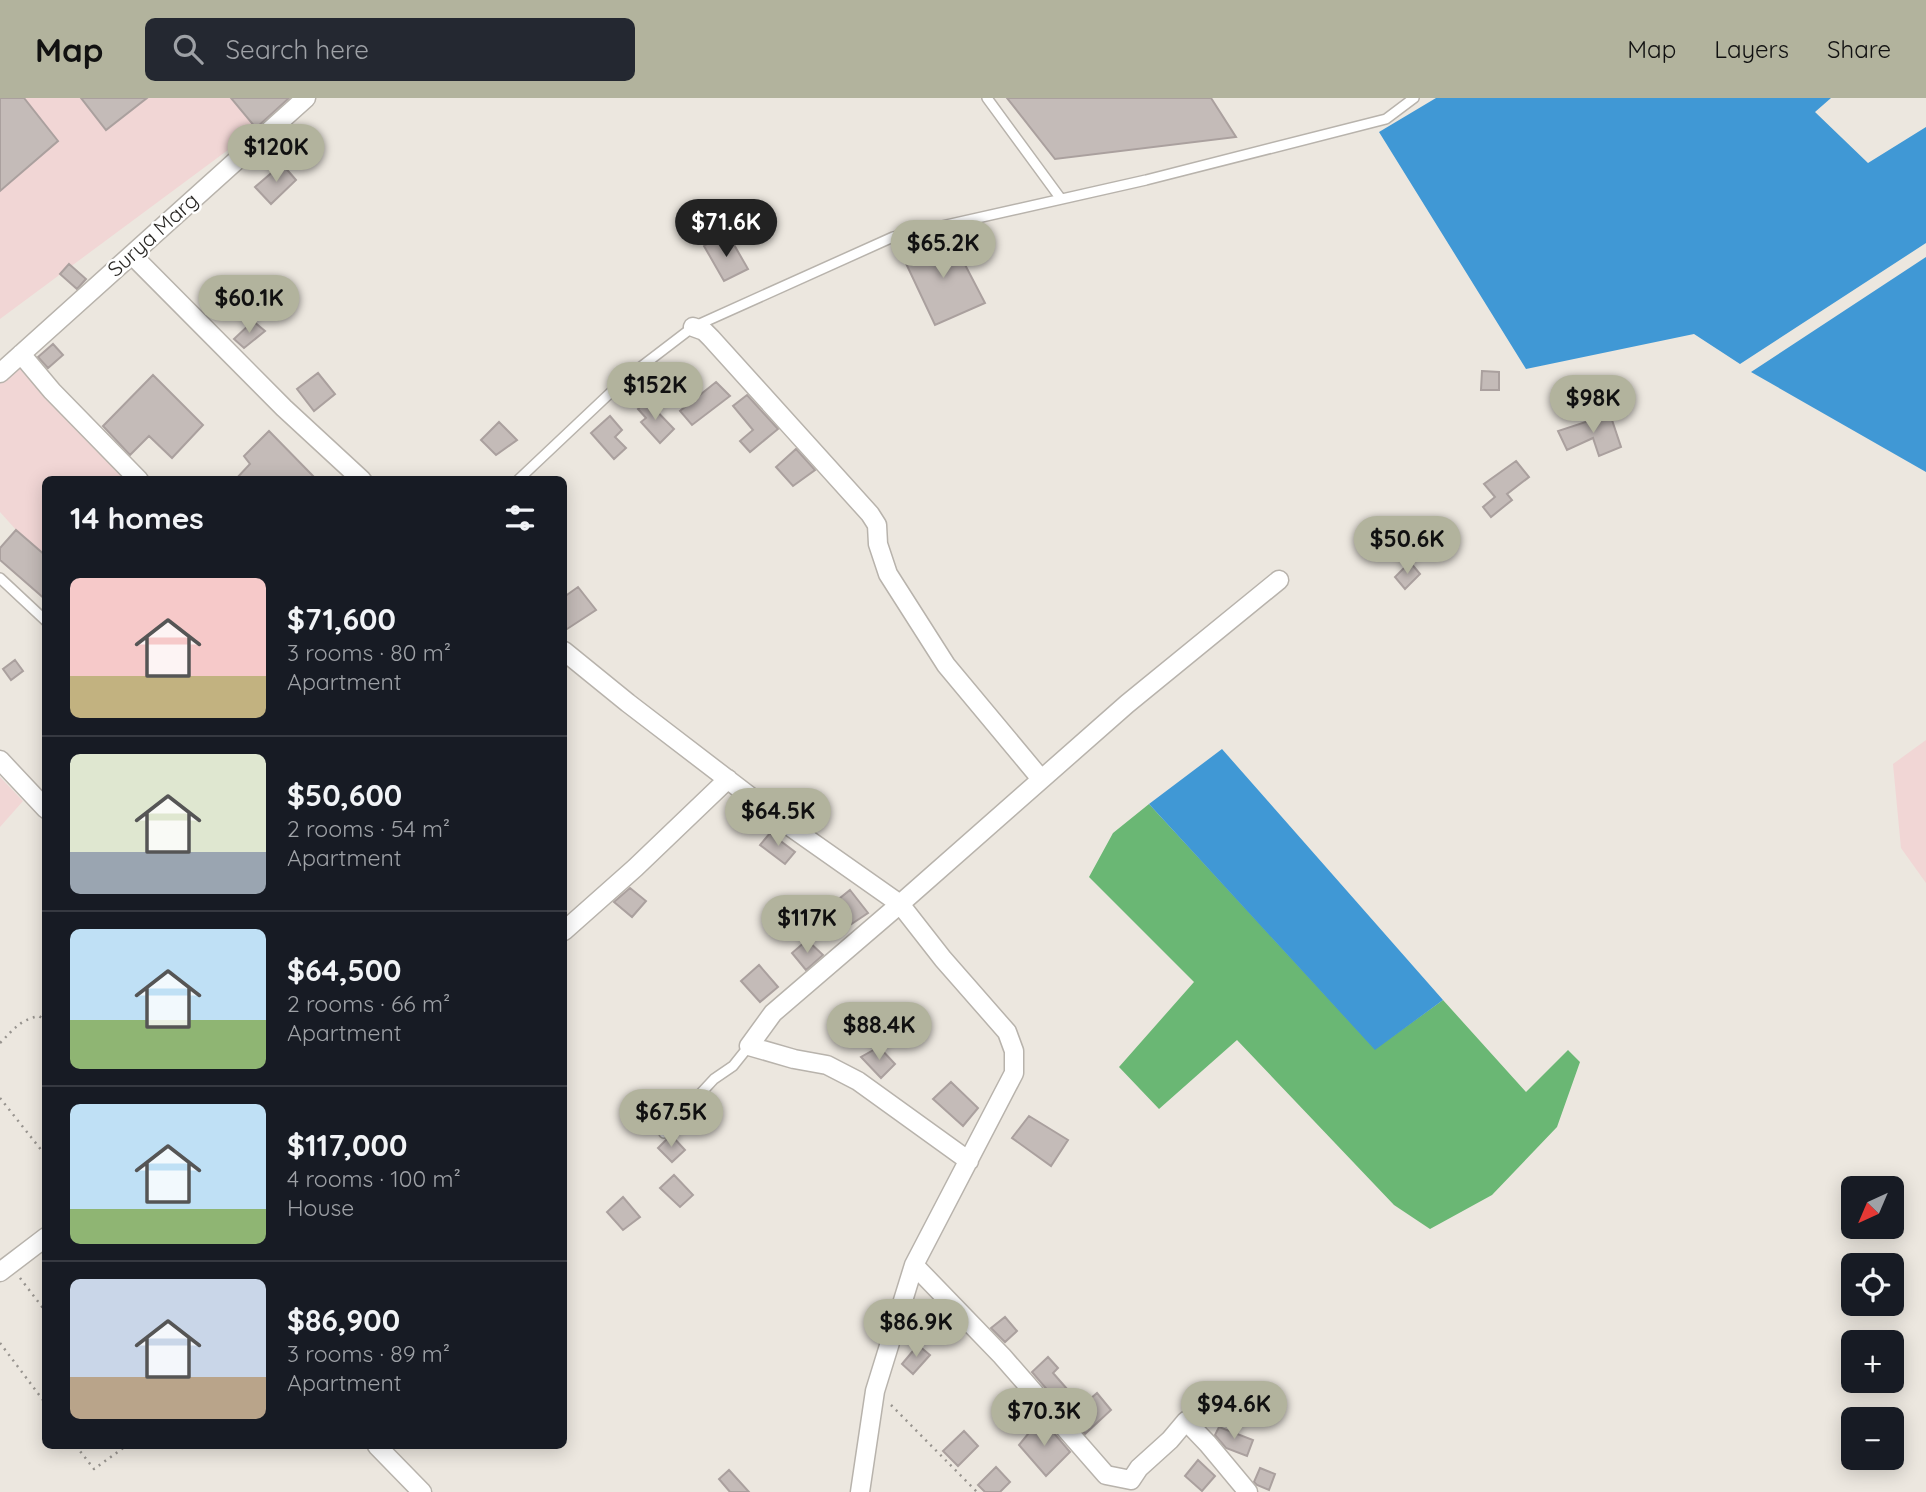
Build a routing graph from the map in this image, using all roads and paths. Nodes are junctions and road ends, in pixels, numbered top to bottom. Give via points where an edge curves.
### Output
1 (306, 98) edge
2 (987, 98) edge
3 (1414, 98) edge
4 (1061, 199) junction
5 (132, 254) junction
6 (693, 327) junction
7 (21, 354) junction
8 (0, 373) edge
9 (135, 476) edge
10 (358, 476) edge
11 (523, 476) edge
12 (0, 578) edge
13 (1279, 580) dead end
14 (42, 617) edge
15 (567, 653) edge
16 (0, 760) edge
17 (728, 779) junction
18 (1041, 779) junction
19 (42, 805) edge
20 (900, 904) junction
21 (567, 927) edge
22 (42, 1018) edge
23 (0, 1043) edge
24 (749, 1046) junction
25 (0, 1098) edge
26 (664, 1133) dead end
27 (42, 1151) edge
28 (969, 1161) junction
29 (42, 1240) edge
30 (914, 1265) junction
31 (5, 1268) edge
32 (42, 1308) edge
33 (0, 1343) edge
34 (42, 1399) edge
35 (874, 1401) junction
36 (78, 1449) edge
37 (122, 1449) edge
38 (380, 1449) edge
39 (422, 1492) edge
40 (860, 1492) edge
41 (977, 1492) edge
42 (1248, 1492) edge

1 - 5 street, Surya Marg
2 - 4 lane
3 - 4 lane via 1386,120
4 - 6 lane via 893,237
5 - 7 street, Surya Marg
5 - 10 street
6 - 11 lane via 625,379
6 - 18 street via 711,338 870,514 877,525 888,574 946,665
7 - 8 street, Surya Marg
7 - 9 street
12 - 14 lane
13 - 18 street
15 - 17 street
16 - 19 street
17 - 20 street
17 - 21 street
18 - 20 street
20 - 24 street via 772,1013
20 - 28 street via 1007,1032 1014,1051 1014,1073
22 - 23 path via 21,1022
24 - 26 lane
24 - 28 street via 827,1065 858,1081
25 - 27 path
28 - 30 street
29 - 31 street
30 - 35 street
30 - 42 street via 1002,1356 1106,1475 1131,1480 1186,1421
31 - 32 path
33 - 34 path
35 - 40 street
35 - 41 path via 893,1405
36 - 37 path via 94,1469
38 - 39 street

